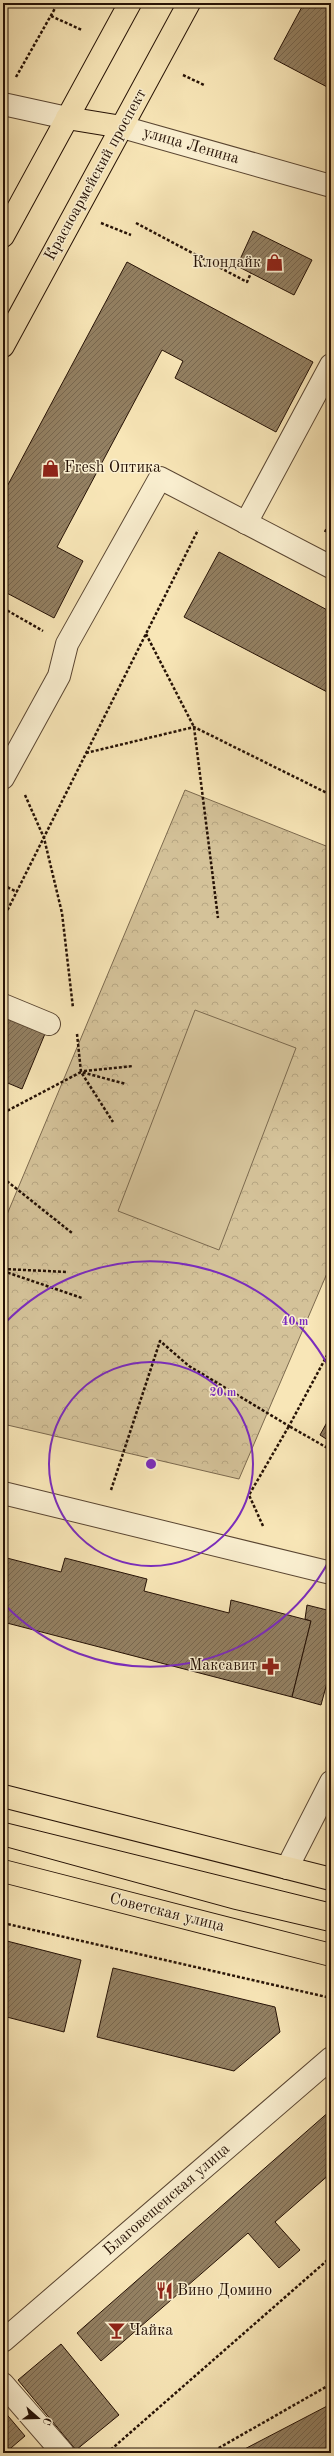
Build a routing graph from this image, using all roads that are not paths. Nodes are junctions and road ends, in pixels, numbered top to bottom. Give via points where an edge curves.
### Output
1 (130, 3) edge
2 (188, 3) edge
3 (3, 104) edge
4 (67, 118) junction
5 (122, 127) junction
6 (329, 181) edge
7 (3, 236) edge
8 (3, 346) edge
9 (331, 365) edge
10 (246, 523) junction
11 (331, 567) edge
12 (7, 771) edge
13 (3, 1006) edge
14 (49, 1024) dead end
15 (3, 1493) edge
16 (331, 1574) edge
17 (331, 1782) edge
18 (3, 1796) edge
19 (287, 1868) junction
20 (3, 1871) edge
21 (331, 1879) edge
22 (331, 1955) edge
23 (331, 2058) edge
24 (3, 2341) edge
25 (3, 2384) edge
26 (63, 2453) edge

1 - 4 main road
2 - 5 main road, Красноармейский проспект
3 - 4 street, улица Ленина
4 - 5 main road, улица Ленина
4 - 7 main road
5 - 6 street, улица Ленина
5 - 8 main road, Красноармейский проспект
9 - 10 street
10 - 11 street
10 - 12 street via 160,478 68,644 59,676
13 - 14 street
15 - 16 street
17 - 19 street
18 - 19 main road
19 - 21 main road
20 - 22 main road, Советская улица
23 - 24 street, Благовещенская улица
25 - 26 street

